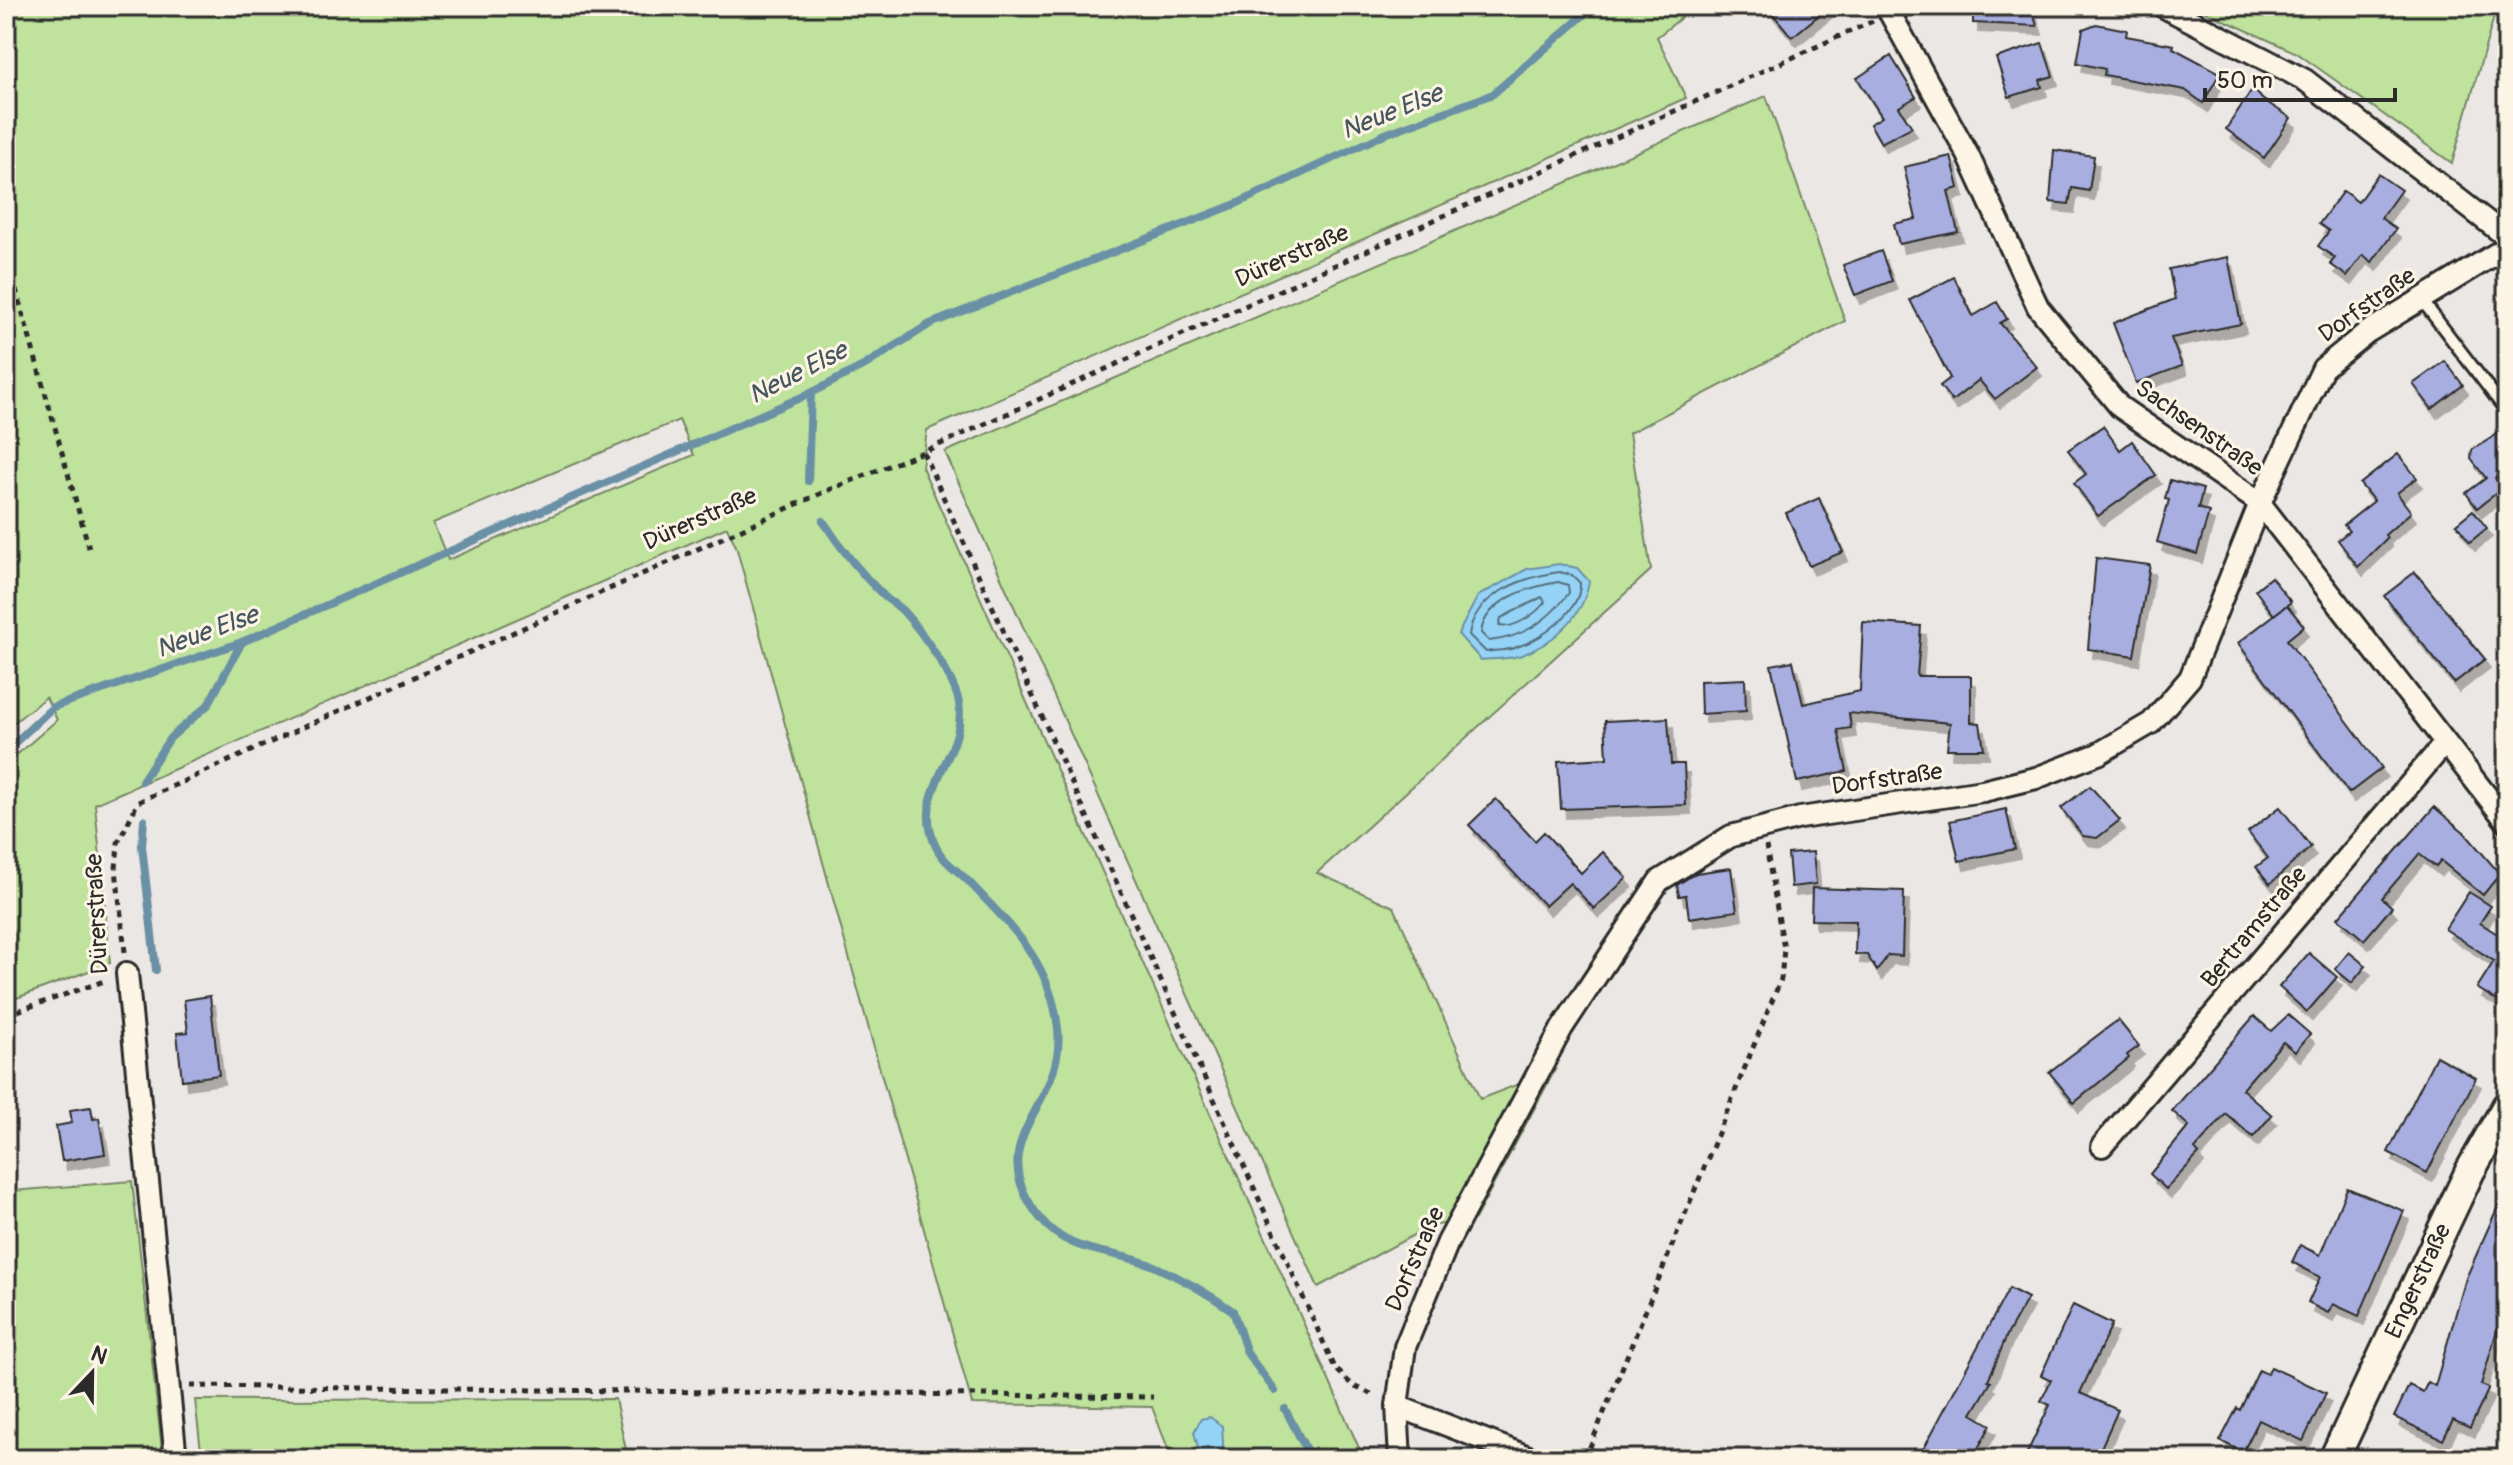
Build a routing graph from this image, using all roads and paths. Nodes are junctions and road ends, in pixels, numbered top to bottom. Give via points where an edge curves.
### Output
1 (2162, 6) edge
2 (1892, 8) edge
3 (2507, 237) edge
4 (2507, 247) edge
5 (6, 254) edge
6 (2421, 298) junction
7 (2507, 412) edge
8 (923, 452) junction
9 (2260, 503) junction
10 (89, 548) dead end
11 (2445, 743) junction
12 (2507, 822) edge
13 (1763, 826) junction
14 (127, 973) junction
15 (6, 1015) edge
16 (2507, 1106) edge
17 (2102, 1146) dead end
18 (168, 1386) junction
19 (1153, 1397) dead end
20 (1397, 1406) junction
21 (176, 1459) edge
22 (1400, 1459) edge
23 (1534, 1459) edge
24 (1585, 1459) edge
25 (2334, 1459) edge

1 - 3 street via 2305,80
2 - 8 path, Dürerstraße
2 - 9 street, Sachsenstraße via 2038,307 2120,407
4 - 6 street, Dorfstraße
5 - 10 path
6 - 7 lane
6 - 9 street, Dorfstraße via 2323,368
8 - 14 path, Dürerstraße via 138,802 118,843 116,869
8 - 20 path via 1335,1368 1353,1386
9 - 11 street, Sachsenstraße
9 - 13 street, Dorfstraße via 2190,678 2151,723 2098,754 2036,778
11 - 12 street, Sachsenstraße
11 - 17 street, Bertramstraße
13 - 20 street, Dorfstraße via 1731,836 1659,881 1562,1028 1448,1242 1405,1347
13 - 24 path via 1784,949 1781,979
14 - 15 path
14 - 18 street, Dürerstraße
16 - 25 main road, Engerstraße via 2470,1171
18 - 19 path
18 - 21 street, Dürerstraße
20 - 22 street, Dorfstraße
20 - 23 street

